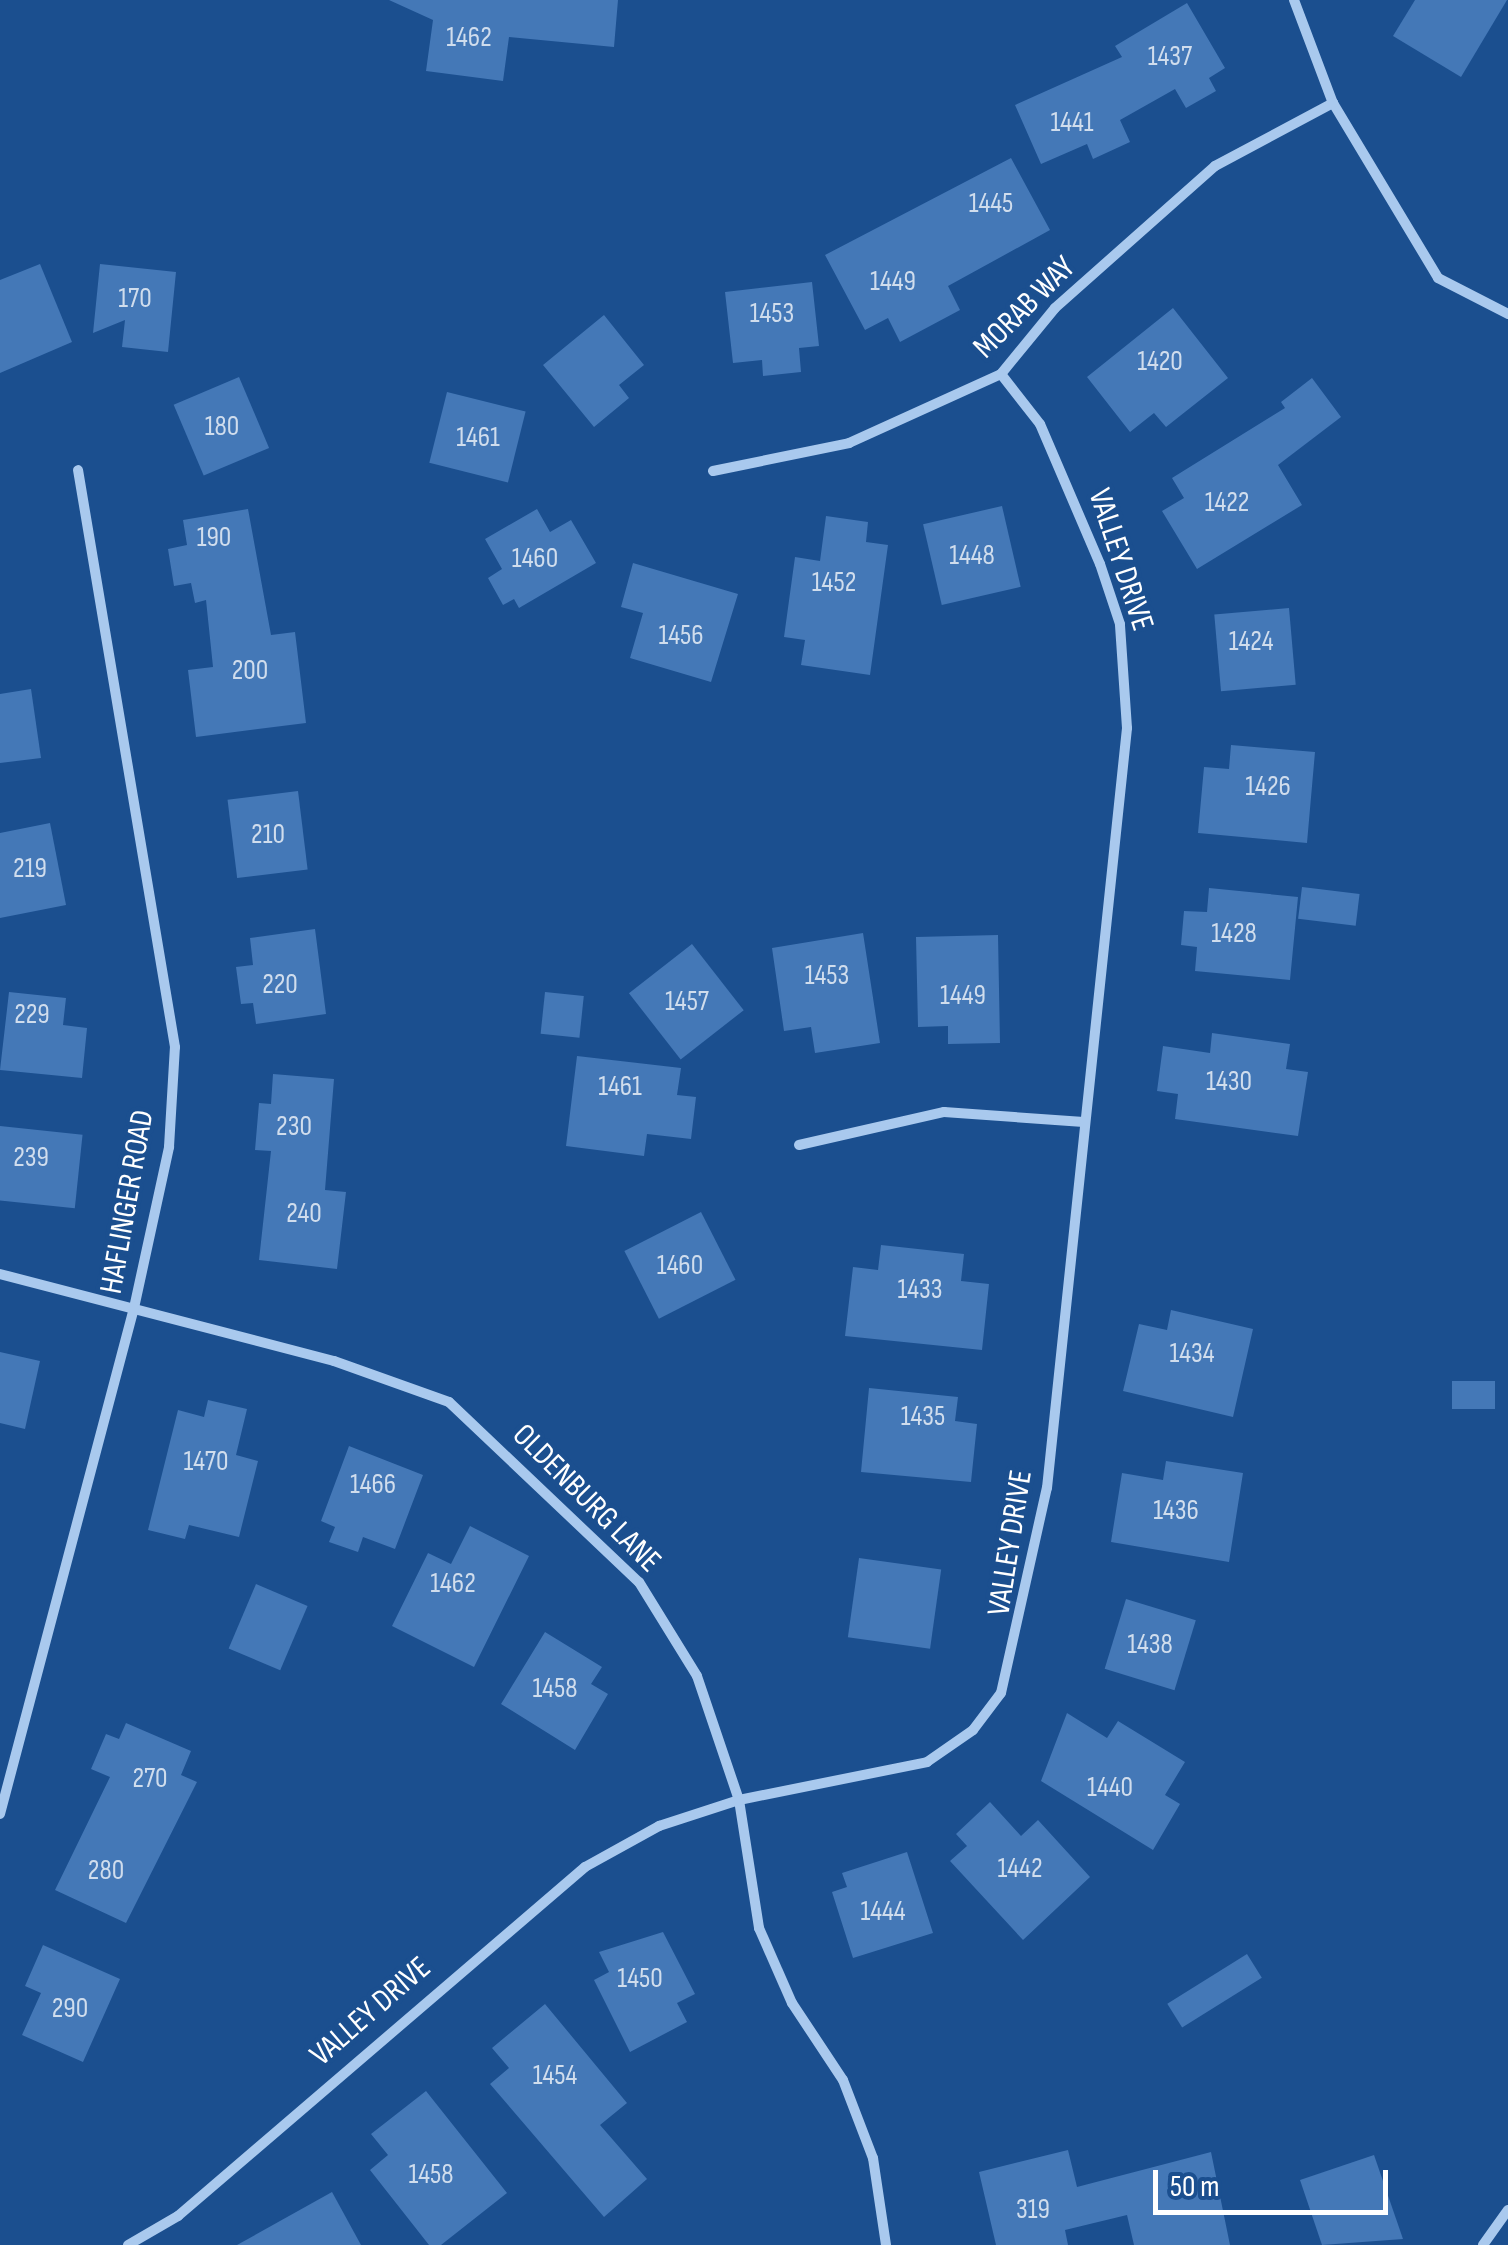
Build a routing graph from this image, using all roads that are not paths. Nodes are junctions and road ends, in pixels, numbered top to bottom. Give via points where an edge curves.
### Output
1 (1294, 0) edge
2 (1333, 103) junction
3 (1508, 314) edge
4 (1001, 374) junction
5 (78, 470) dead end
6 (713, 470) dead end
7 (1084, 1122) junction
8 (799, 1145) dead end
9 (0, 1274) edge
10 (134, 1308) junction
11 (739, 1800) junction
12 (0, 1814) edge
13 (1508, 2210) edge
14 (128, 2245) edge
15 (886, 2245) edge
16 (1483, 2245) edge

1 - 2 street
2 - 3 street via 1438,278
2 - 4 street, MORAB WAY via 1214,166 1055,308
4 - 6 street, MORAB WAY via 849,442
4 - 7 street, VALLEY DRIVE via 1040,424 1071,488 1120,624 1126,676
5 - 10 street, HAFLINGER ROAD via 175,1047 169,1148
7 - 8 street via 944,1112
7 - 11 street, VALLEY DRIVE via 1045,1505 1001,1693 972,1730 927,1762
9 - 10 street, OLDENBURG LANE
10 - 11 street, OLDENBURG LANE via 449,1402 639,1582 696,1676
10 - 12 street, HAFLINGER ROAD
11 - 14 street, VALLEY DRIVE via 659,1826 554,1890 178,2216
11 - 15 street, OLDENBURG LANE via 759,1928 792,2003 843,2080 873,2158
13 - 16 street

